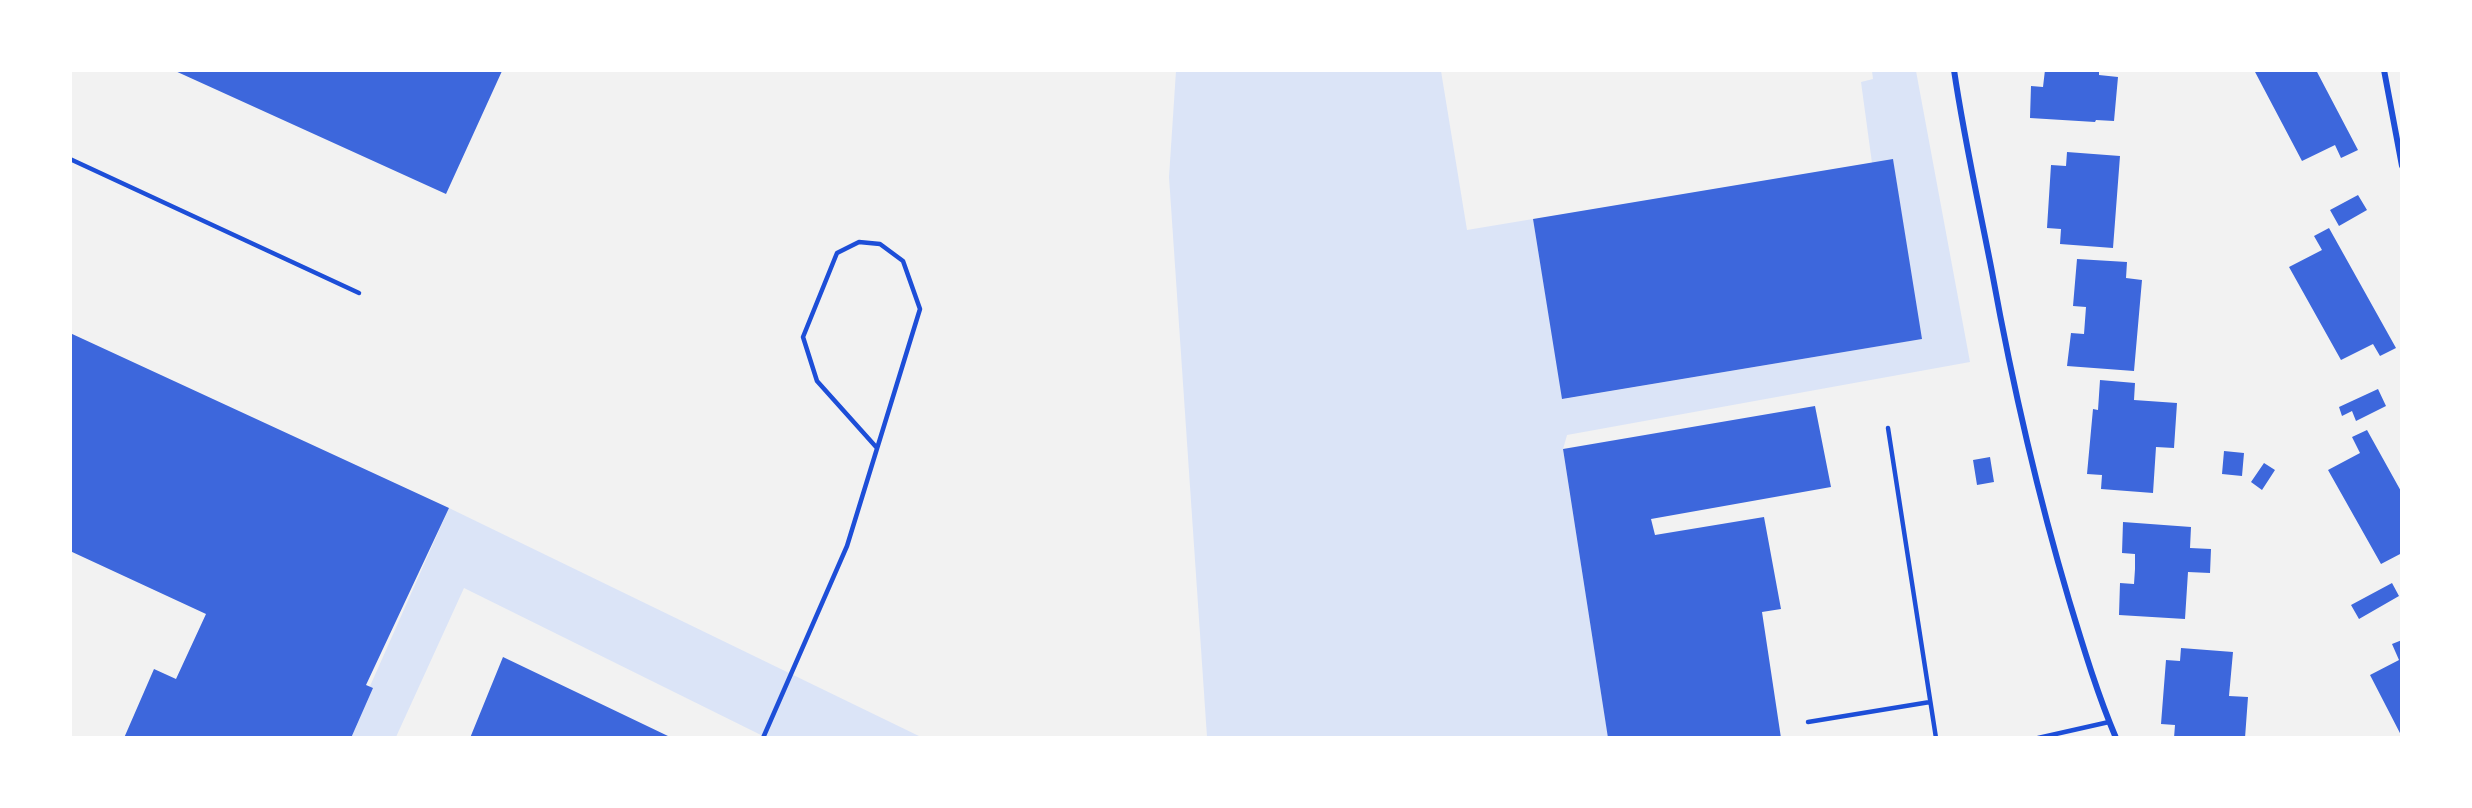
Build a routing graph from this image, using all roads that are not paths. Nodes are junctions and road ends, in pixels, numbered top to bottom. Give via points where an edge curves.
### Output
1 (1954, 70) edge
2 (2384, 70) edge
3 (70, 159) edge
4 (2402, 166) edge
5 (359, 293) dead end
6 (1888, 428) dead end
7 (877, 448) junction
8 (1930, 702) junction
9 (1808, 722) dead end
10 (2109, 722) junction
11 (763, 738) edge
12 (1936, 738) edge
13 (2038, 738) edge
14 (2116, 738) edge

1 - 10 street via 1962,128 2034,472 2076,624
2 - 4 street
3 - 5 lane
6 - 8 lane
7 - 7 lane via 920,309 903,261 880,243 859,242 837,253 803,337 817,381
7 - 11 lane via 847,546
8 - 9 lane
8 - 12 lane
10 - 13 lane
10 - 14 street

